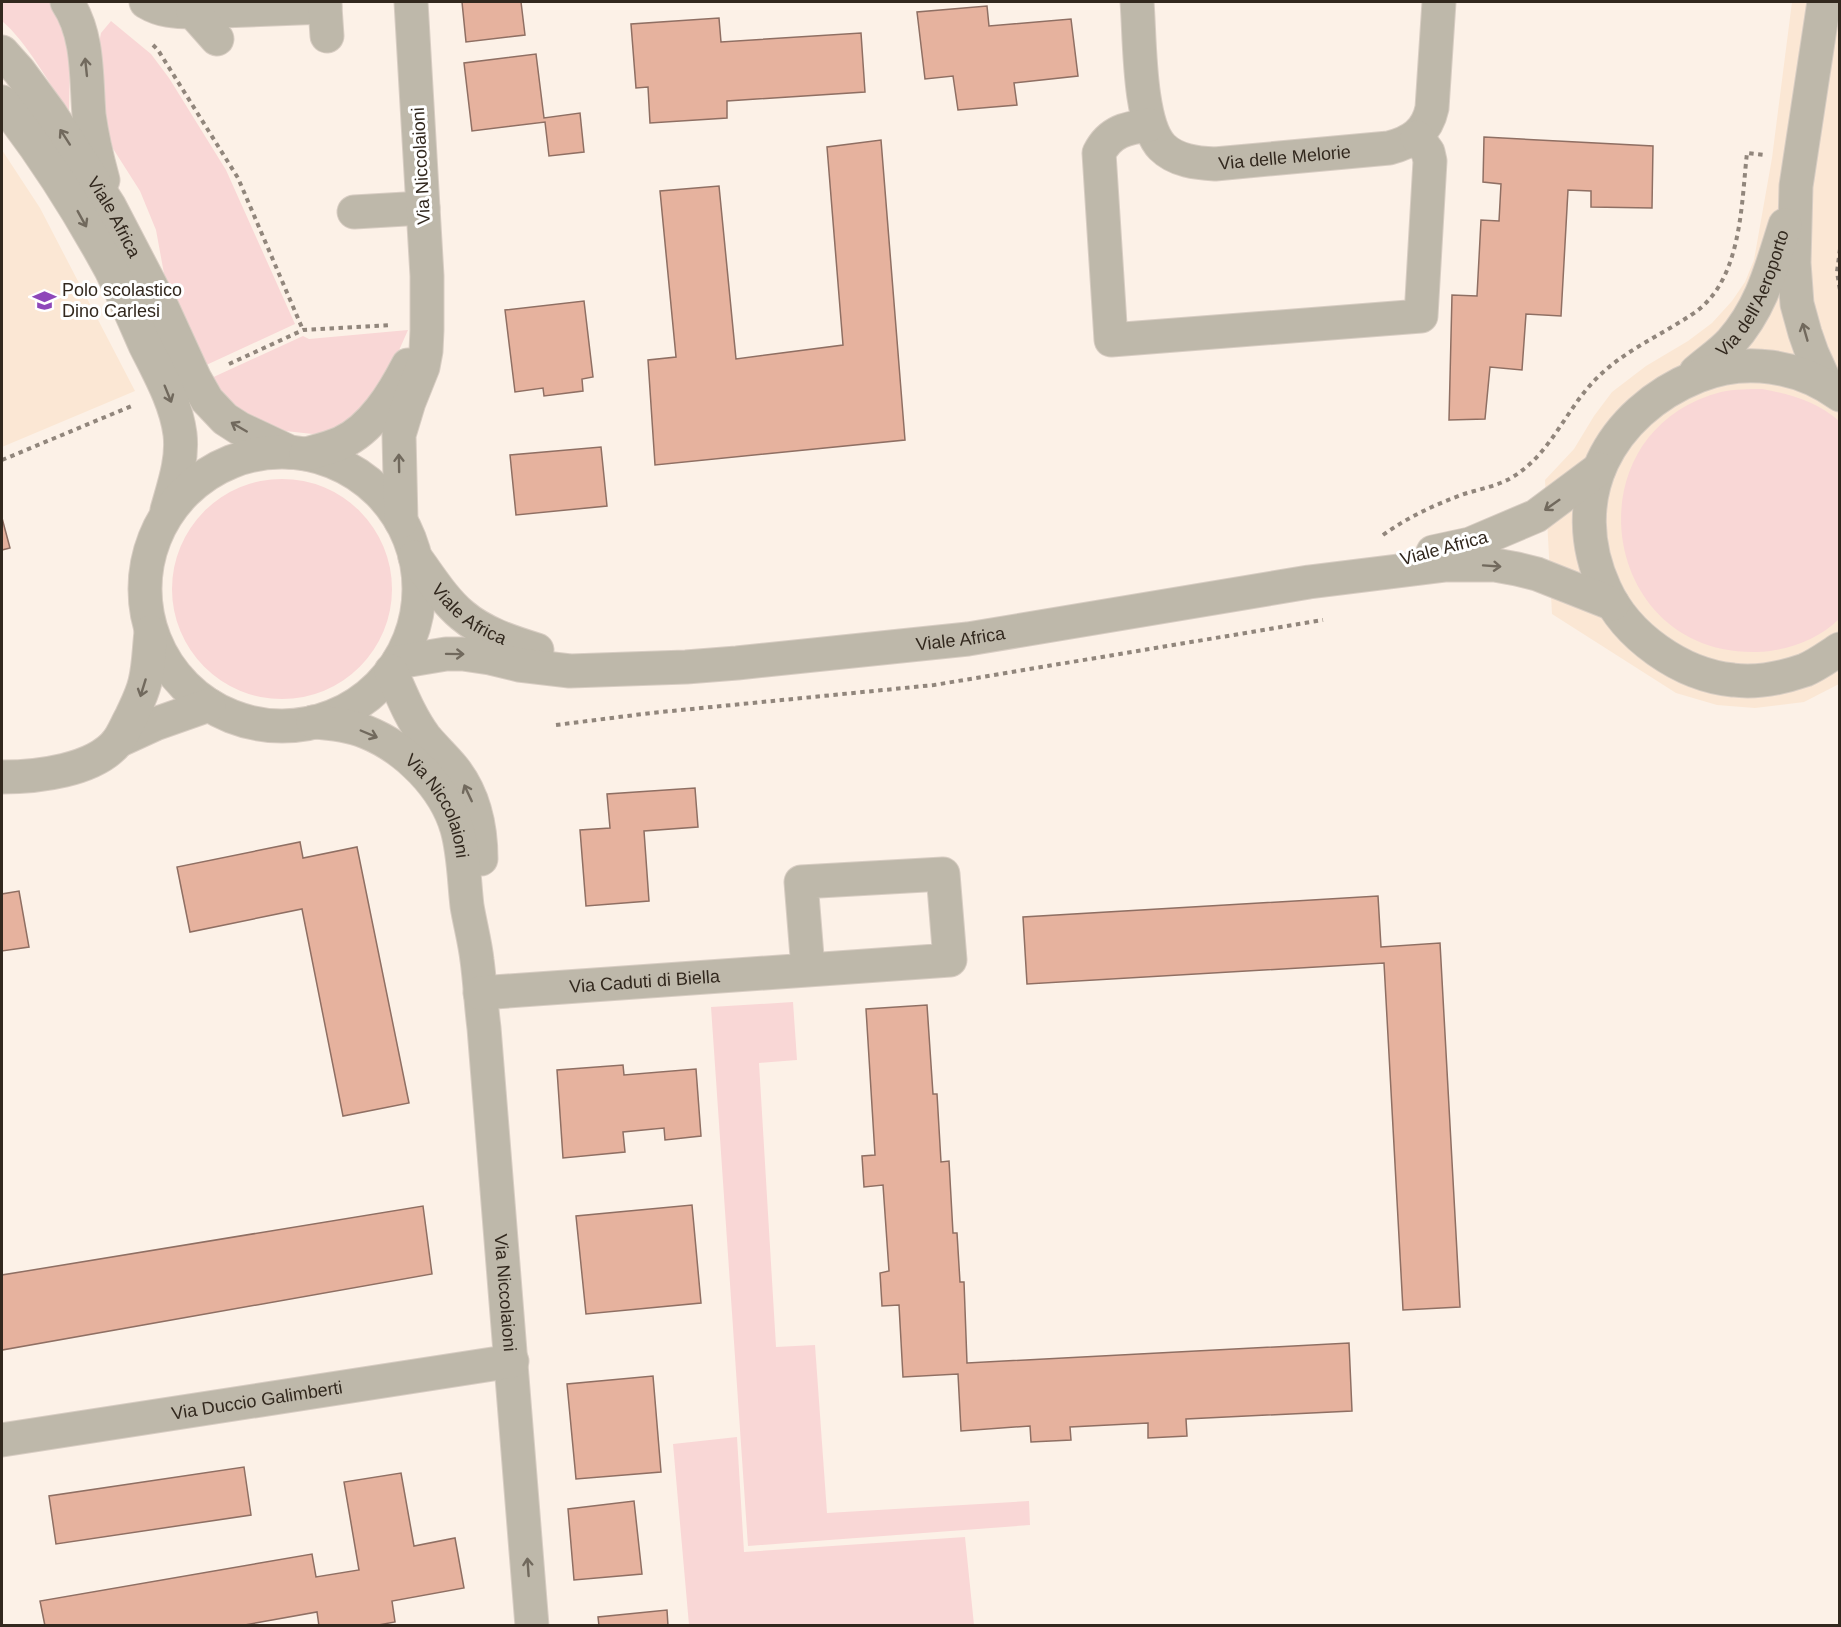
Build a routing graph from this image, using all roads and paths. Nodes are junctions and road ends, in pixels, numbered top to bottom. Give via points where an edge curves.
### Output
1 (67, 2) edge
2 (146, 2) edge
3 (411, 2) edge
4 (1137, 2) edge
5 (1439, 2) edge
6 (1829, 5) edge
7 (193, 12) junction
8 (326, 15) edge
9 (217, 39) dead end
10 (148, 41) dead end
11 (2, 52) edge
12 (2, 102) edge
13 (1149, 125) junction
14 (1417, 137) junction
15 (1798, 173) junction
16 (110, 207) junction
17 (423, 208) junction
18 (354, 212) dead end
19 (1839, 249) edge
20 (1839, 290) edge
21 (428, 330) junction
22 (224, 366) dead end
23 (1684, 381) junction
24 (1833, 391) edge
25 (141, 402) dead end
26 (299, 453) junction
27 (2, 460) edge
28 (1599, 469) junction
29 (165, 517) junction
30 (401, 521) junction
31 (1381, 537) dead end
32 (415, 556) junction
33 (1309, 582) junction
34 (1613, 604) junction
35 (151, 631) junction
36 (1839, 649) edge
37 (394, 667) junction
38 (608, 670) junction
39 (209, 705) junction
40 (313, 722) junction
41 (118, 741) junction
42 (2, 777) edge
43 (477, 960) junction
44 (808, 969) junction
45 (480, 993) junction
46 (512, 1361) junction
47 (2, 1440) edge
48 (532, 1626) edge

16 -> 1 street via 94,147 83,44 74,11
2 - 7 street via 158,9
3 - 17 street, Via Niccolaioni
4 - 13 street, Via delle Melorie
5 - 14 street via 1432,108 1428,125
6 - 15 street, Via dell'Aeroporto
7 - 8 street
7 - 9 street
10 - 22 path via 158,50 238,178 303,330
16 -> 11 street, Viale Africa via 50,113
12 -> 29 street, Viale Africa via 77,210 111,272 166,391 180,433 180,446 179,466
13 - 14 street, Via delle Melorie via 1168,153 1206,164 1389,148
13 - 14 street via 1113,134 1100,153 1111,340 1421,316 1430,161
15 - 23 street, Via dell'Aeroporto via 1760,302 1729,344
24 -> 15 street, Via dell'Aeroporto via 1812,353 1797,304 1794,262
15 - 31 path via 1748,153 1733,248 1711,300 1631,350 1595,380 1533,463 1509,480 1424,510
26 -> 16 street, Viale Africa via 238,428 207,400
17 - 18 street
17 - 21 street, Via Niccolaioni
19 - 20 path
21 - 26 street via 371,421 343,442
30 -> 21 street, Via Niccolaioni via 399,435 423,367
23 - 24 street, Viale Africa via 1716,368 1770,366 1810,377
23 - 28 street, Viale Africa via 1634,416 1613,440
25 - 27 path
26 - 29 street, Viale Africa via 262,454 220,467 196,482
26 - 30 street, Viale Africa via 331,462 359,477 383,496
28 -> 33 street, Viale Africa via 1536,516 1510,529 1470,544
28 - 34 street, Viale Africa via 1591,495 1590,531 1597,569
29 - 35 street, Viale Africa via 152,544 146,573 145,602
30 - 32 street, Viale Africa
32 - 37 street, Viale Africa via 417,612
32 - 38 street, Viale Africa via 461,615 489,633
33 -> 34 street, Viale Africa via 1446,565 1495,565 1537,574
33 - 38 street, Viale Africa via 936,643 696,666
34 - 36 street, Viale Africa via 1642,638 1661,653 1705,674 1732,680 1785,676 1807,669
35 - 39 street, Viale Africa via 171,670
35 -> 41 street via 145,682
37 -> 38 street, Viale Africa via 446,654 463,654 541,668
37 - 40 street, Viale Africa via 364,699
43 -> 37 street, Via Niccolaioni via 482,849 474,805 454,769 417,724
39 - 40 street, Viale Africa via 247,721 273,726
39 - 41 street
40 -> 43 street, Via Niccolaioni via 334,723 378,738 414,764 437,789 457,829
41 - 42 street via 99,757 70,768
43 - 45 street, Via Niccolaioni
44 - 44 street, Via Caduti di Biella via 950,960 943,874 801,882
44 - 45 street, Via Caduti di Biella
45 - 46 street, Via Niccolaioni
46 - 47 street, Via Duccio Galimberti
48 -> 46 street, Via Niccolaioni

